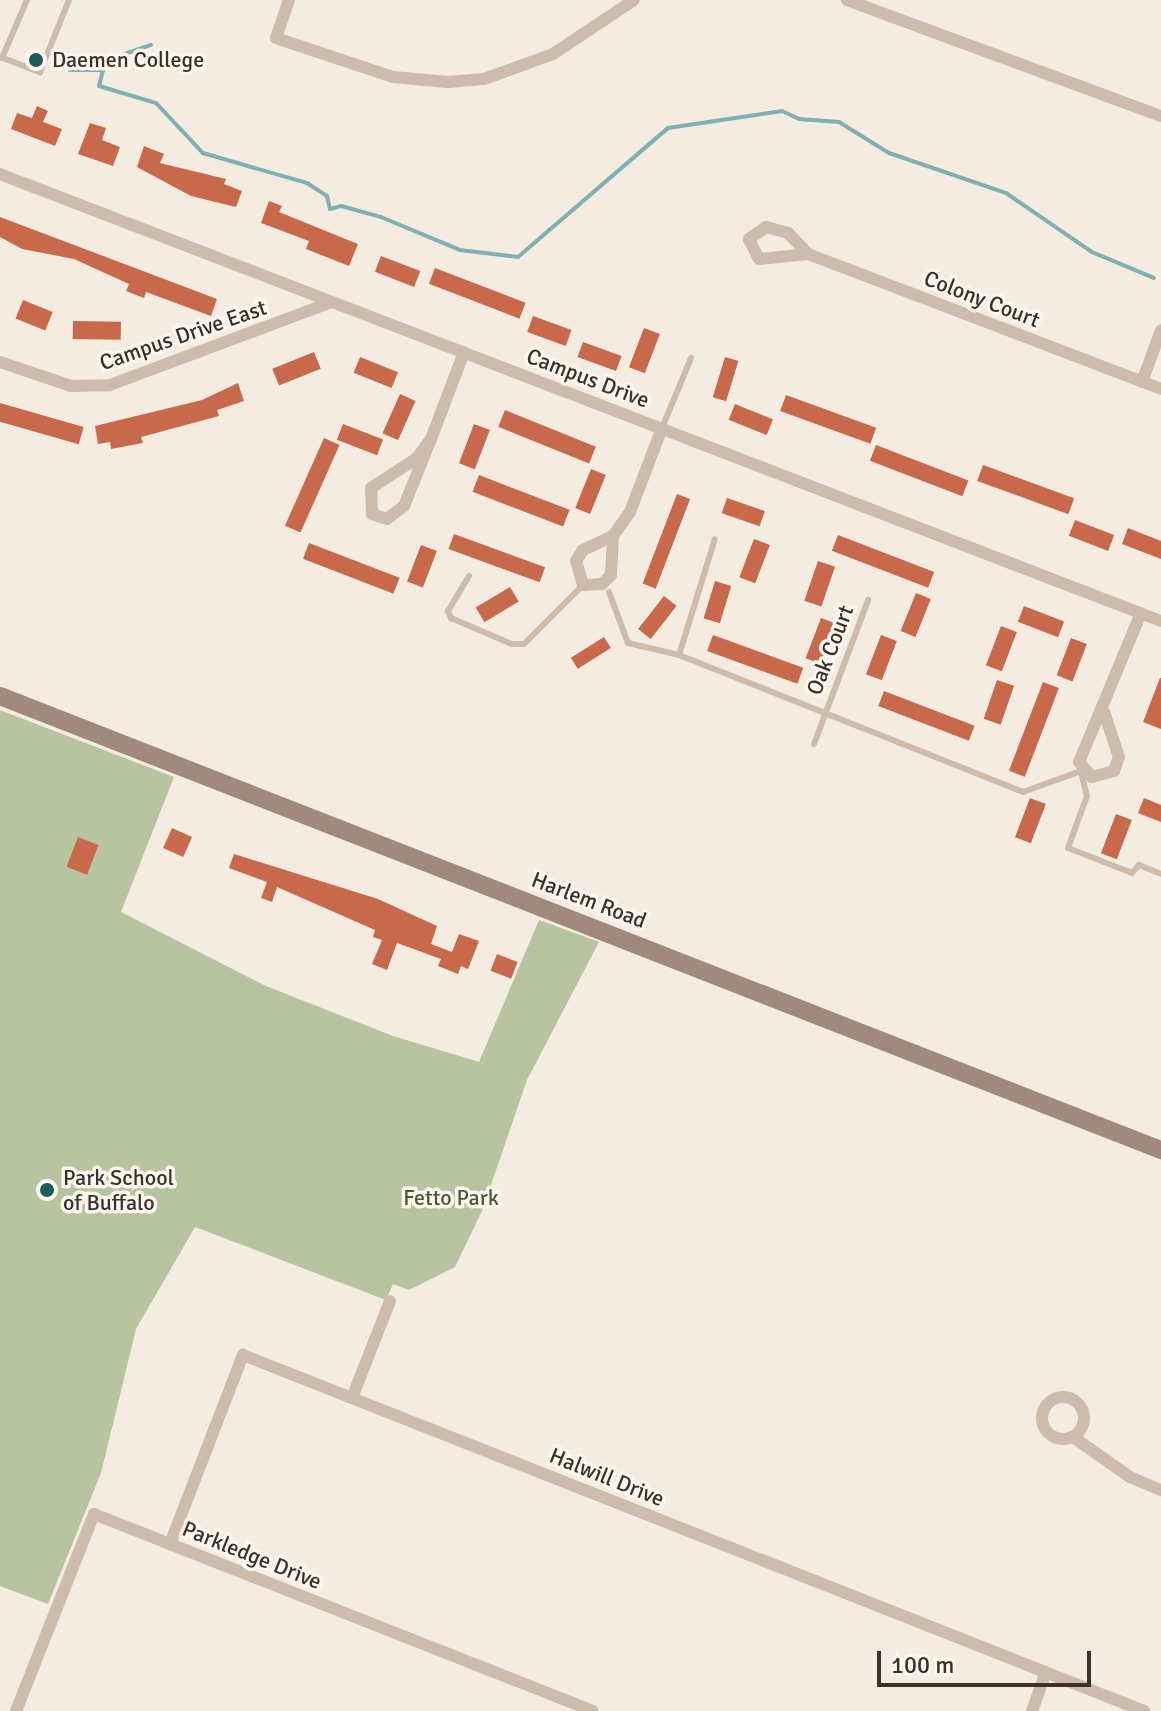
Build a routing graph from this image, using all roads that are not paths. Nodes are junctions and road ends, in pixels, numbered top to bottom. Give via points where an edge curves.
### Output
1 (27, 0) edge
2 (69, 0) edge
3 (289, 0) edge
4 (633, 0) edge
5 (847, 0) edge
6 (2, 58) edge
7 (1161, 116) edge
8 (0, 174) edge
9 (808, 254) dead end
10 (332, 302) junction
11 (1161, 330) edge
12 (464, 352) junction
13 (691, 358) dead end
14 (0, 362) edge
15 (1142, 382) junction
16 (1161, 389) edge
17 (662, 428) junction
18 (431, 439) junction
19 (613, 536) junction
20 (715, 539) dead end
21 (469, 576) dead end
22 (583, 585) junction
23 (609, 592) dead end
24 (868, 600) dead end
25 (1141, 613) junction
26 (1161, 621) edge
27 (679, 655) junction
28 (0, 696) edge
29 (826, 712) junction
30 (1104, 712) junction
31 (814, 744) dead end
32 (1081, 771) junction
33 (1161, 874) edge
34 (1161, 1150) edge
35 (390, 1301) dead end
36 (352, 1398) junction
37 (1073, 1437) dead end
38 (1161, 1490) edge
39 (170, 1544) junction
40 (1046, 1672) junction
41 (16, 1711) edge
42 (593, 1711) edge
43 (1032, 1711) edge
44 (1144, 1711) edge

1 - 6 lane
2 - 6 lane via 40,72
3 - 4 street via 276,38 360,68 436,82 518,70 553,54
5 - 7 street
8 - 10 street, Campus Drive
9 - 15 street, Colony Court
10 - 12 street, Campus Drive
10 - 14 street, Campus Drive East via 110,385 71,386
11 - 15 street
12 - 17 street, Campus Drive
12 - 18 street
13 - 17 lane
15 - 16 street, Colony Court
17 - 19 street via 630,512
17 - 25 street, Campus Drive
18 - 18 street via 417,458 371,488 372,514 387,519 404,506
19 - 22 street via 611,575 602,584
19 - 22 street via 583,550 576,561
20 - 27 lane
21 - 22 lane via 448,611 451,618 512,644 524,644
23 - 27 lane via 628,643
24 - 29 lane, Oak Court
25 - 26 street, Campus Drive
25 - 30 street
27 - 29 lane
28 - 34 main road, Harlem Road
29 - 31 lane, Oak Court
29 - 32 lane via 1023,792
30 - 32 street via 1085,745
30 - 32 street via 1119,757 1114,771 1092,777
32 - 33 lane via 1087,796 1068,848 1132,873 1139,865
35 - 36 street
36 - 39 street, Halwill Drive via 243,1355
36 - 40 street, Halwill Drive
37 - 38 street via 1130,1477
39 - 41 street, Parkledge Drive via 94,1514
39 - 42 street, Parkledge Drive
40 - 43 street
40 - 44 street, Halwill Drive

